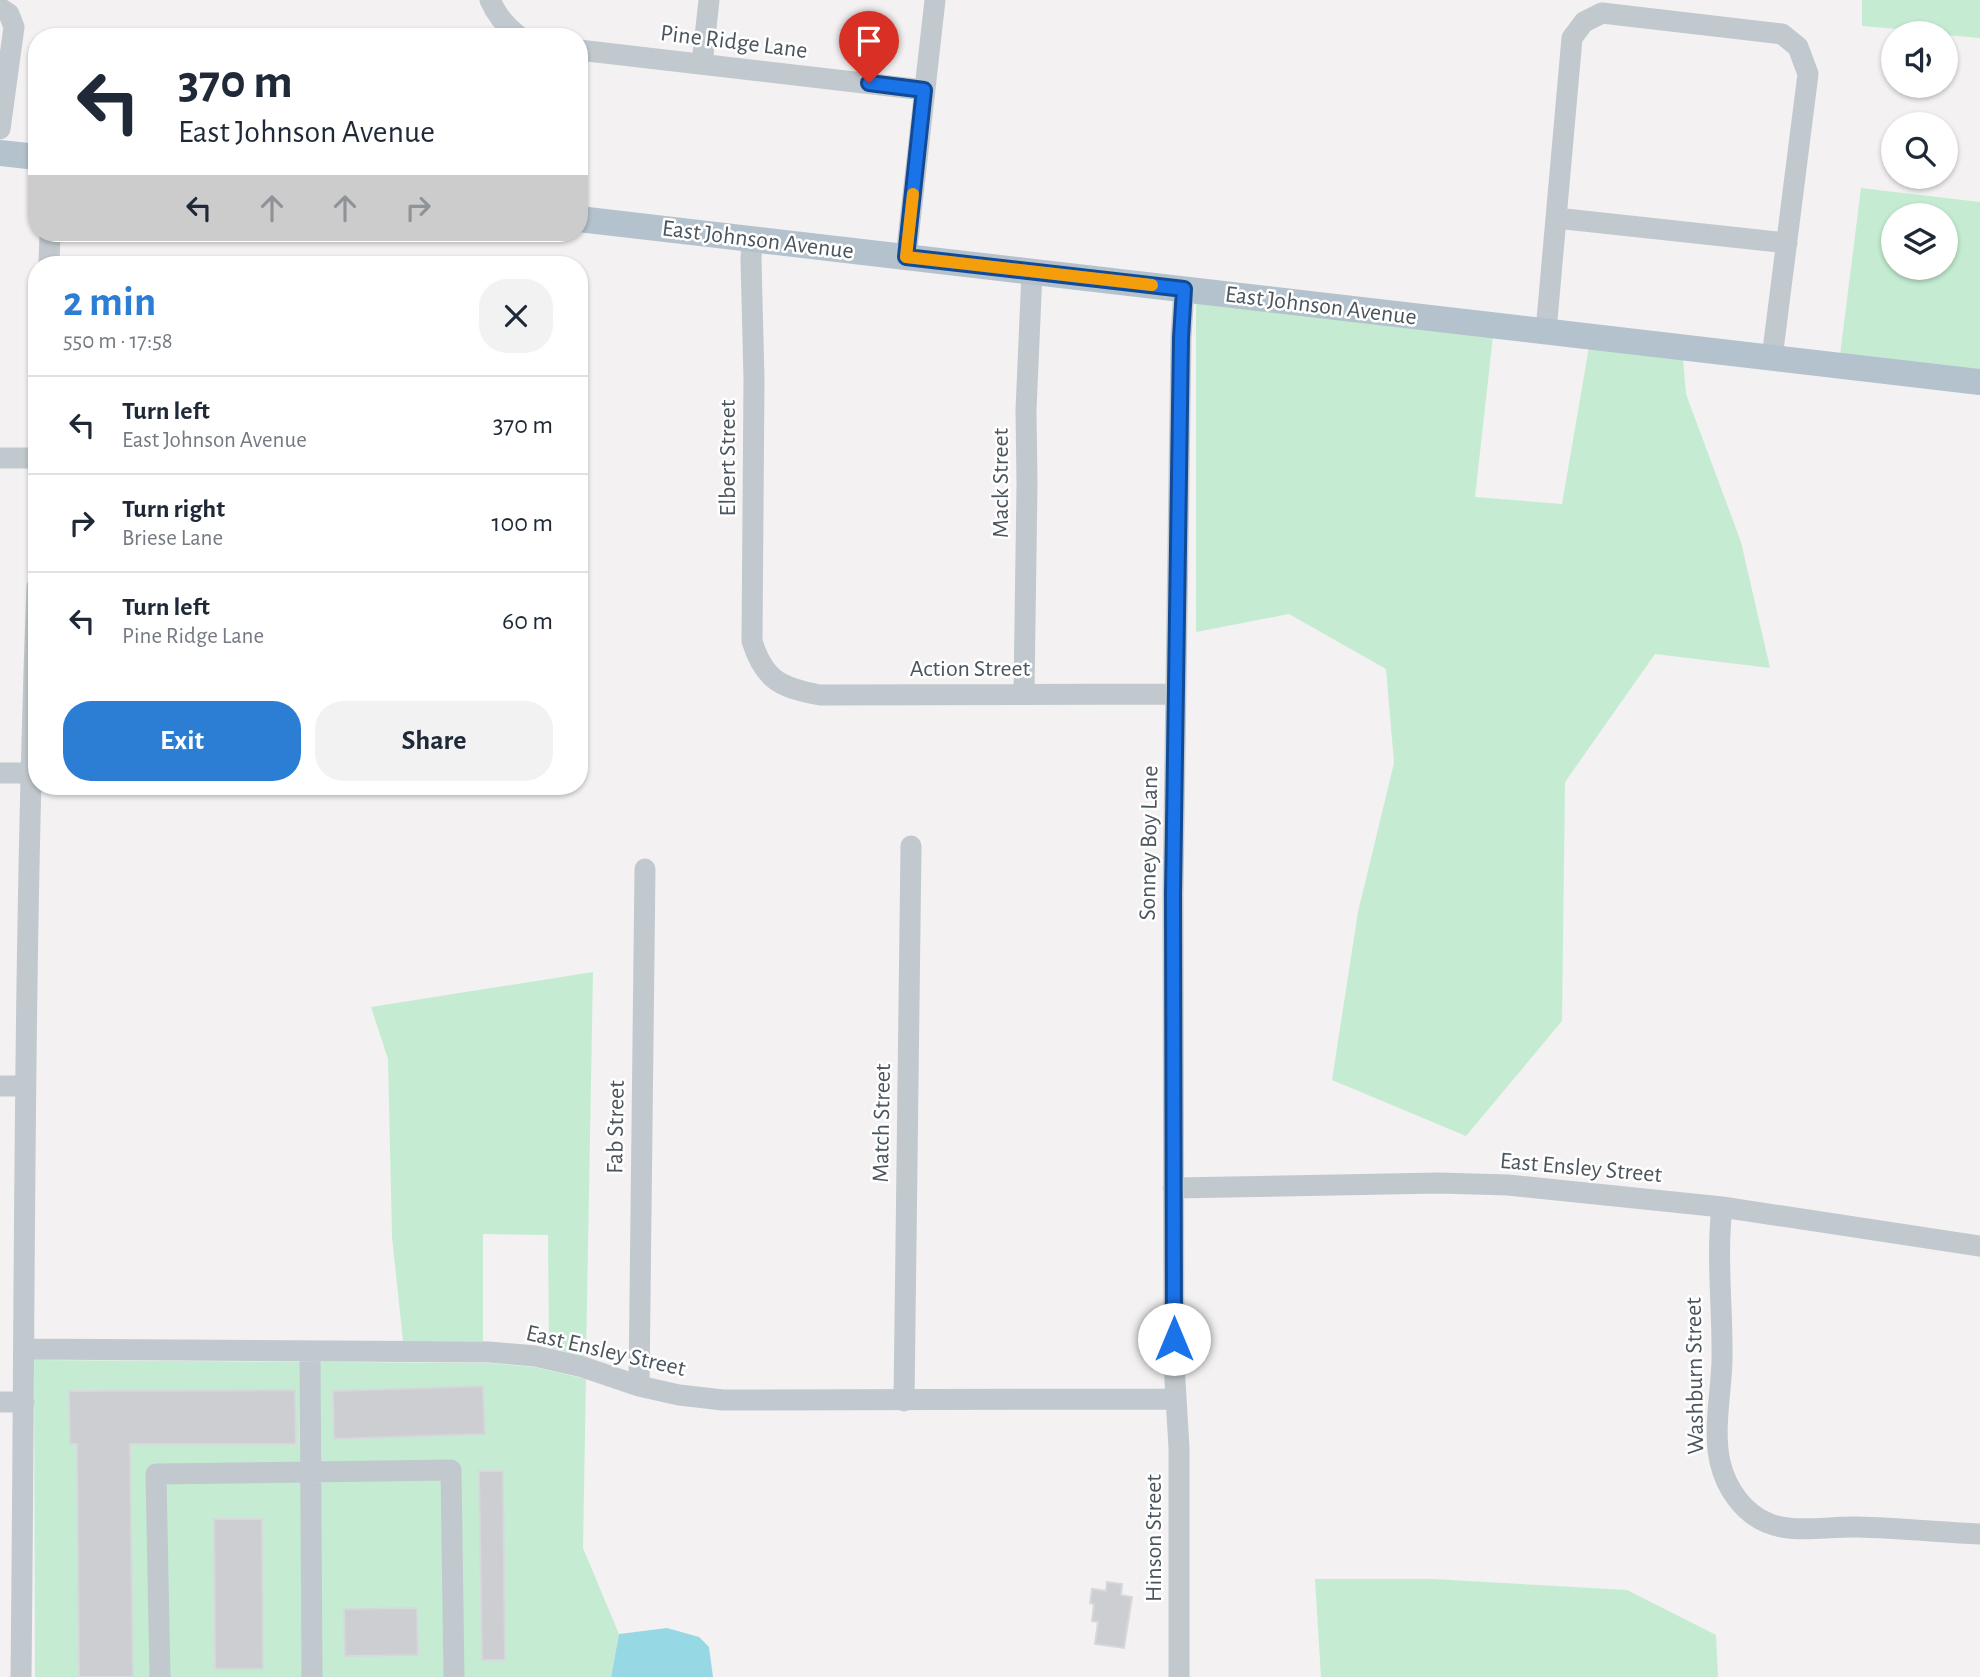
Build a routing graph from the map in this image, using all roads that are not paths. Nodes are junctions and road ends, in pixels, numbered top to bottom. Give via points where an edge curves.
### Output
1 (490, 0) edge
2 (709, 0) edge
3 (935, 0) edge
4 (0, 8) edge
5 (507, 28) edge
6 (588, 51) edge
7 (702, 64) junction
8 (924, 90) junction
9 (1, 103) edge
10 (0, 129) edge
11 (0, 153) edge
12 (28, 156) edge
13 (1556, 218) junction
14 (588, 220) edge
15 (752, 239) junction
16 (1787, 243) junction
17 (906, 257) junction
18 (1032, 272) junction
19 (1184, 289) junction
20 (1546, 331) junction
21 (1772, 358) junction
22 (1980, 382) edge
23 (0, 458) edge
24 (28, 458) edge
25 (769, 674) joint
26 (1024, 693) junction
27 (1176, 694) junction
28 (0, 773) edge
29 (28, 773) edge
30 (30, 795) edge
31 (911, 846) dead end
32 (645, 869) dead end
33 (0, 1086) edge
34 (25, 1086) junction
35 (1173, 1188) junction
36 (1722, 1207) junction
37 (1980, 1246) edge
38 (24, 1349) junction
39 (310, 1351) junction
40 (639, 1385) junction
41 (1176, 1399) junction
42 (904, 1401) junction
43 (0, 1402) edge
44 (24, 1402) junction
45 (311, 1472) junction
46 (1980, 1534) edge
47 (21, 1677) edge
48 (160, 1677) edge
49 (312, 1677) edge
50 (454, 1677) edge
51 (1179, 1677) edge

1 - 5 street
2 - 7 street
3 - 8 street
4 - 9 street via 9,14 13,26
6 - 7 street, Pine Ridge Lane
7 - 8 street, Pine Ridge Lane
8 - 17 street
9 - 10 street
11 - 12 main road
13 - 16 street
13 - 16 street via 1572,38 1584,22 1602,13 1782,34 1798,47 1808,74
13 - 20 street
14 - 15 main road, East Johnson Avenue
15 - 17 main road, East Johnson Avenue
15 - 25 street, Elbert Street via 752,641 758,661
16 - 21 street
17 - 18 main road, East Johnson Avenue
18 - 19 main road, East Johnson Avenue
18 - 26 street, Mack Street
19 - 20 main road, East Johnson Avenue
19 - 27 street, Sonney Boy Lane
20 - 21 main road, East Johnson Avenue
21 - 22 main road, East Johnson Avenue
23 - 24 street
25 - 26 street, Action Street via 794,690 820,695
26 - 27 street, Action Street
27 - 35 street, Sonney Boy Lane
28 - 29 street
30 - 34 street
31 - 42 street, Match Street
32 - 40 street, Fab Street
33 - 34 street
34 - 38 street
35 - 36 street, East Ensley Street via 1508,1185
35 - 41 street, Sonney Boy Lane
36 - 37 street, East Ensley Street
36 - 46 street, Washburn Street via 1718,1441 1728,1485 1741,1505 1768,1524 1785,1528
38 - 39 street, East Ensley Street
38 - 44 street
39 - 40 street, East Ensley Street via 535,1356
39 - 45 street
40 - 42 street, East Ensley Street via 723,1400
41 - 42 street, East Ensley Street
41 - 51 street, Hinson Street
43 - 44 street
44 - 47 street
45 - 48 street via 156,1474
45 - 49 street
45 - 50 street via 451,1470

